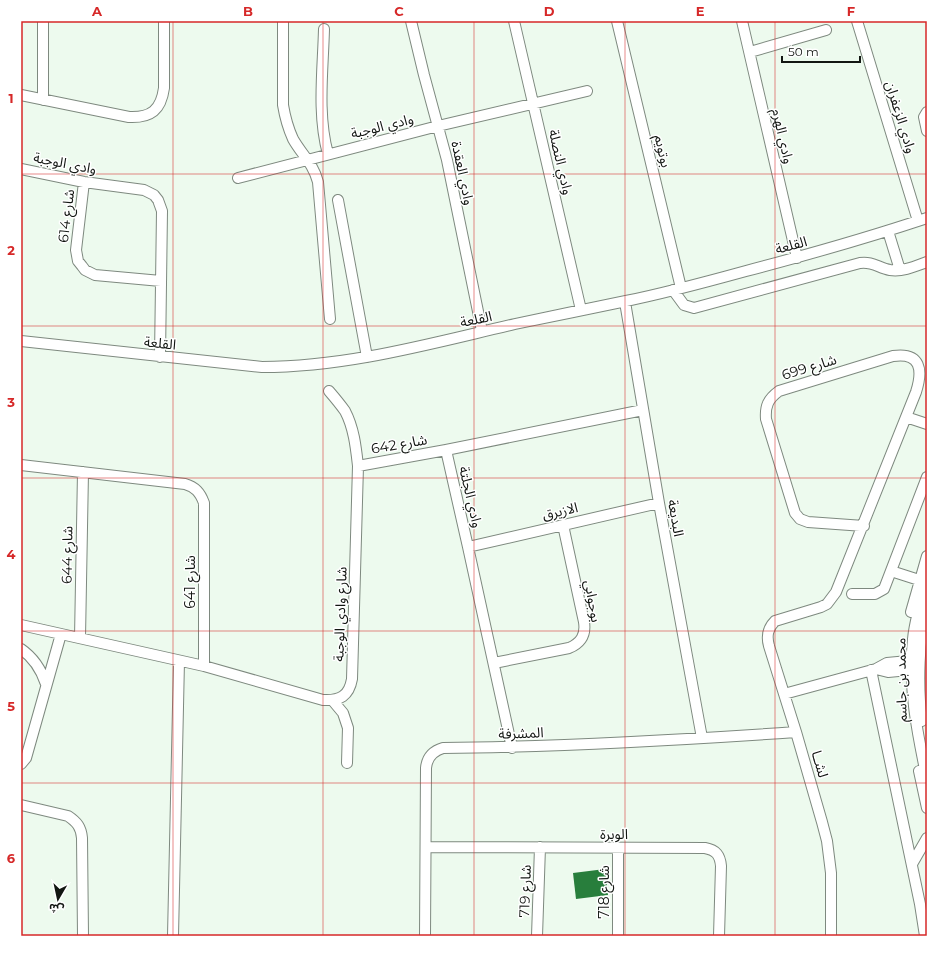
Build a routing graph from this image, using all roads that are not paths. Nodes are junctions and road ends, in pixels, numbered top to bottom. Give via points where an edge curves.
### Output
1 (43, 21) edge
2 (164, 21) edge
3 (283, 21) edge
4 (411, 21) edge
5 (514, 21) edge
6 (617, 21) edge
7 (742, 21) edge
8 (857, 21) edge
9 (324, 29) dead end
10 (826, 30) dead end
11 (750, 52) junction
12 (587, 91) dead end
13 (21, 96) edge
14 (43, 100) junction
15 (533, 104) junction
16 (927, 112) edge
17 (438, 126) junction
18 (927, 130) edge
19 (328, 154) junction
20 (307, 159) junction
21 (21, 169) edge
22 (238, 178) dead end
23 (84, 182) junction
24 (338, 200) dead end
25 (923, 219) edge
26 (888, 231) junction
27 (797, 258) junction
28 (927, 262) edge
29 (900, 270) junction
30 (161, 281) junction
31 (677, 289) junction
32 (625, 302) junction
33 (581, 310) junction
34 (330, 319) dead end
35 (482, 332) junction
36 (21, 342) edge
37 (160, 357) junction
38 (367, 357) junction
39 (329, 391) dead end
40 (643, 410) junction
41 (906, 417) junction
42 (927, 424) edge
43 (446, 450) junction
44 (21, 465) edge
45 (358, 466) junction
46 (83, 472) junction
47 (927, 477) edge
48 (924, 493) edge
49 (659, 503) junction
50 (563, 525) junction
51 (864, 526) junction
52 (468, 547) junction
53 (927, 556) edge
54 (891, 571) junction
55 (923, 581) edge
56 (852, 594) dead end
57 (927, 602) edge
58 (21, 625) edge
59 (61, 634) junction
60 (80, 638) junction
61 (21, 649) edge
62 (179, 661) junction
63 (494, 663) junction
64 (916, 665) junction
65 (204, 666) junction
66 (874, 669) junction
67 (46, 684) junction
68 (784, 694) junction
69 (333, 701) junction
70 (913, 705) junction
71 (796, 732) junction
72 (702, 738) junction
73 (512, 748) junction
74 (927, 753) edge
75 (347, 763) dead end
76 (21, 764) edge
77 (927, 779) edge
78 (21, 805) edge
79 (927, 808) edge
80 (927, 838) edge
81 (426, 847) junction
82 (540, 848) junction
83 (618, 848) junction
84 (912, 864) junction
85 (924, 906) edge
86 (83, 936) edge
87 (174, 936) edge
88 (425, 936) edge
89 (537, 936) edge
90 (618, 936) edge
91 (719, 936) edge
92 (831, 936) edge
93 (925, 936) edge

1 - 14 street
2 - 14 street via 163,99 158,108 150,114 140,118 129,117
3 - 20 street via 285,117 293,138
4 - 17 street, وادي العقدة
5 - 15 street, وادي النصلة
6 - 31 street, بوتويم
7 - 11 street, وادي الهرم
8 - 25 street, وادي الزعفران
9 - 19 street via 322,116
10 - 11 street
11 - 27 street, وادي الهرم
12 - 15 street, وادي الوجبة
13 - 14 street
15 - 17 street, وادي الوجبة
15 - 33 street, وادي النصلة
16 - 18 street via 924,117
17 - 19 street, وادي الوجبة
17 - 35 street, وادي العقدة
19 - 20 street, وادي الوجبة
20 - 22 street, وادي الوجبة
20 - 34 street via 313,166 318,182
21 - 23 street, وادي الوجبة
23 - 30 street, وادي الوجبة via 144,190 158,200 162,211
23 - 30 street, شارع 614 via 76,250 78,261 95,275
24 - 38 street
25 - 26 street, القلعة
26 - 27 street, القلعة
26 - 29 street
27 - 31 street, القلعة
28 - 29 street
29 - 31 street via 888,270 870,262 860,263 694,308 684,305
30 - 37 street, وادي الوجبة
31 - 32 street, القلعة
32 - 33 street, القلعة
32 - 40 street, البديعة
33 - 35 street, القلعة
35 - 38 street, القلعة
36 - 37 street, القلعة
37 - 38 street, القلعة via 262,367 317,365
39 - 45 street, شارع وادي الوجبة via 346,413 355,442
40 - 43 street, وادي الجلتة
40 - 49 street, البديعة
41 - 42 street
41 - 51 street, شارع 699
41 - 51 street, شارع 699 via 919,383 920,373 915,360 902,355 779,391 768,402 765,410 766,419 795,514 808,522
43 - 45 street, شارع 642
43 - 52 street, وادي الجلتة
44 - 46 street, شارع 641
45 - 69 street, شارع وادي الوجبة via 352,679 347,693
46 - 60 street, شارع 644
46 - 65 street, شارع 641 via 185,484 197,490 202,496
47 - 48 street
48 - 54 street
49 - 50 street, الازيرق
49 - 72 street, البديعة
50 - 52 street, الازيرق
50 - 63 street, بوجوابي via 584,622 584,635 575,646 569,648
51 - 68 street, شارع 699 via 832,599 821,607 775,621 768,632 767,639
52 - 63 street, وادي الجلتة
53 - 55 street, محمد بن جاسم
54 - 55 street
54 - 56 street via 884,589 880,592 870,595
55 - 64 street, محمد بن جاسم via 914,627
57 - 64 street, محمد بن جاسم
58 - 59 street
59 - 60 street
59 - 67 street
60 - 62 street
61 - 67 street via 37,663
62 - 65 street
62 - 87 street
63 - 73 street, وادي الجلتة
64 - 66 street via 887,663
64 - 70 street, محمد بن جاسم
64 - 74 street, محمد بن جاسم
65 - 69 street
66 - 68 street
66 - 84 street
67 - 76 street via 26,758
68 - 71 street, لشــا
69 - 75 street via 342,713 348,728
70 - 77 street, محمد بن جاسم
70 - 79 street via 909,727
71 - 72 street, المشرفة
71 - 92 street, لشــا via 828,846 832,889
72 - 73 street, المشرفة
73 - 81 street, المشرفة via 443,748 431,755 426,763
78 - 86 street via 68,816 81,831
80 - 84 street
81 - 82 street, الوبرة
81 - 88 street, المشرفة
82 - 83 street, الوبرة
82 - 89 street, شارع 719
83 - 90 street, شارع 718
83 - 91 street, الوبرة via 705,848 718,854 721,859
84 - 85 street
85 - 93 street

